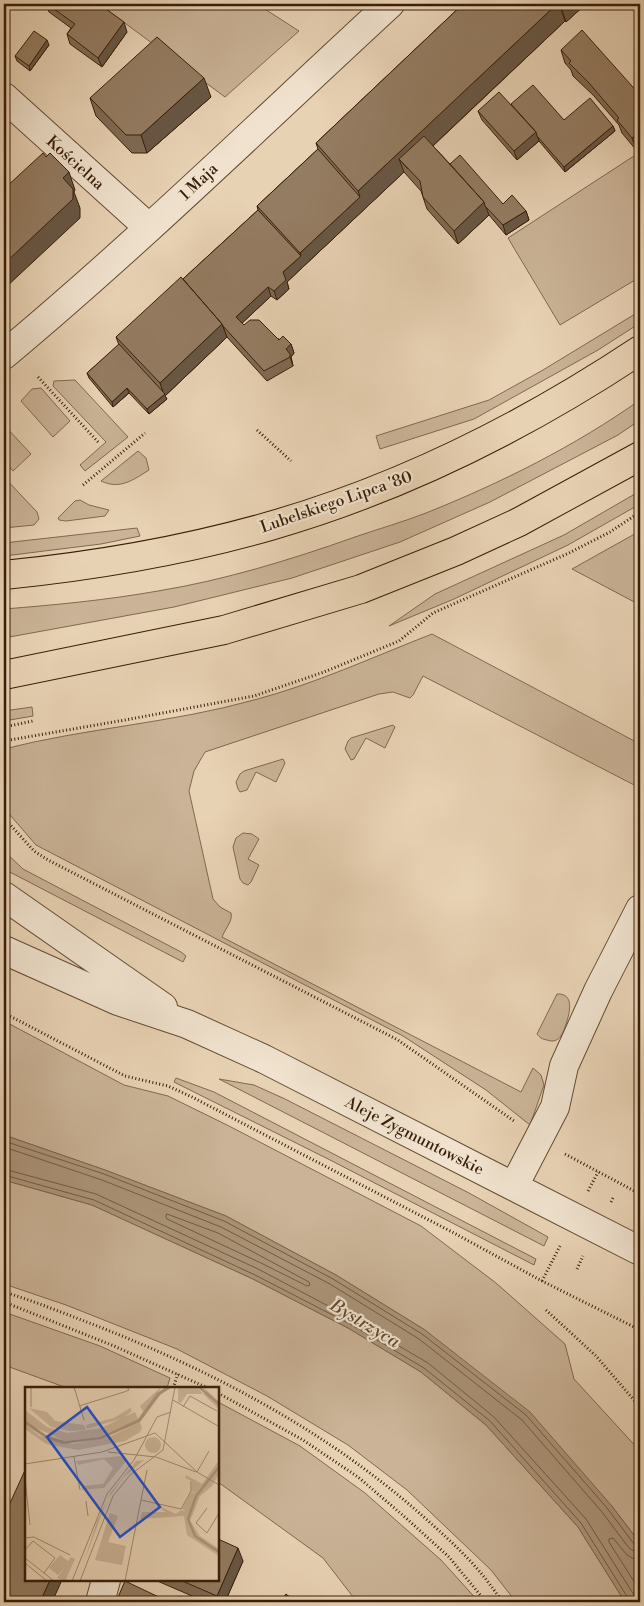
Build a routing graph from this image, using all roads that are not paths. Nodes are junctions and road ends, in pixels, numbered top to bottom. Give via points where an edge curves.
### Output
1 (390, 4) edge
2 (4, 97) edge
3 (148, 227) junction
4 (640, 350) edge
5 (4, 355) edge
6 (640, 456) edge
7 (4, 575) edge
8 (4, 675) edge
9 (4, 896) edge
10 (640, 909) edge
11 (4, 950) edge
12 (187, 1024) junction
13 (514, 1186) junction
14 (640, 1251) edge
15 (106, 1581) edge
16 (100, 1602) edge

1 - 3 street, 1 Maja
2 - 3 street, Kościelna
3 - 5 street, 1 Maja
4 - 7 main road, Lubelskiego Lipca '80 via 479,443 407,477 321,510 271,526 153,555
6 - 8 main road via 519,522 432,562 361,589 224,630
9 - 12 street, Aleje Zygmuntowskie
10 - 13 street via 564,1066 555,1107
11 - 12 street, Aleje Zygmuntowskie via 118,1001
12 - 13 street, Aleje Zygmuntowskie via 264,1058
13 - 14 street, Aleje Zygmuntowskie
15 - 16 street

